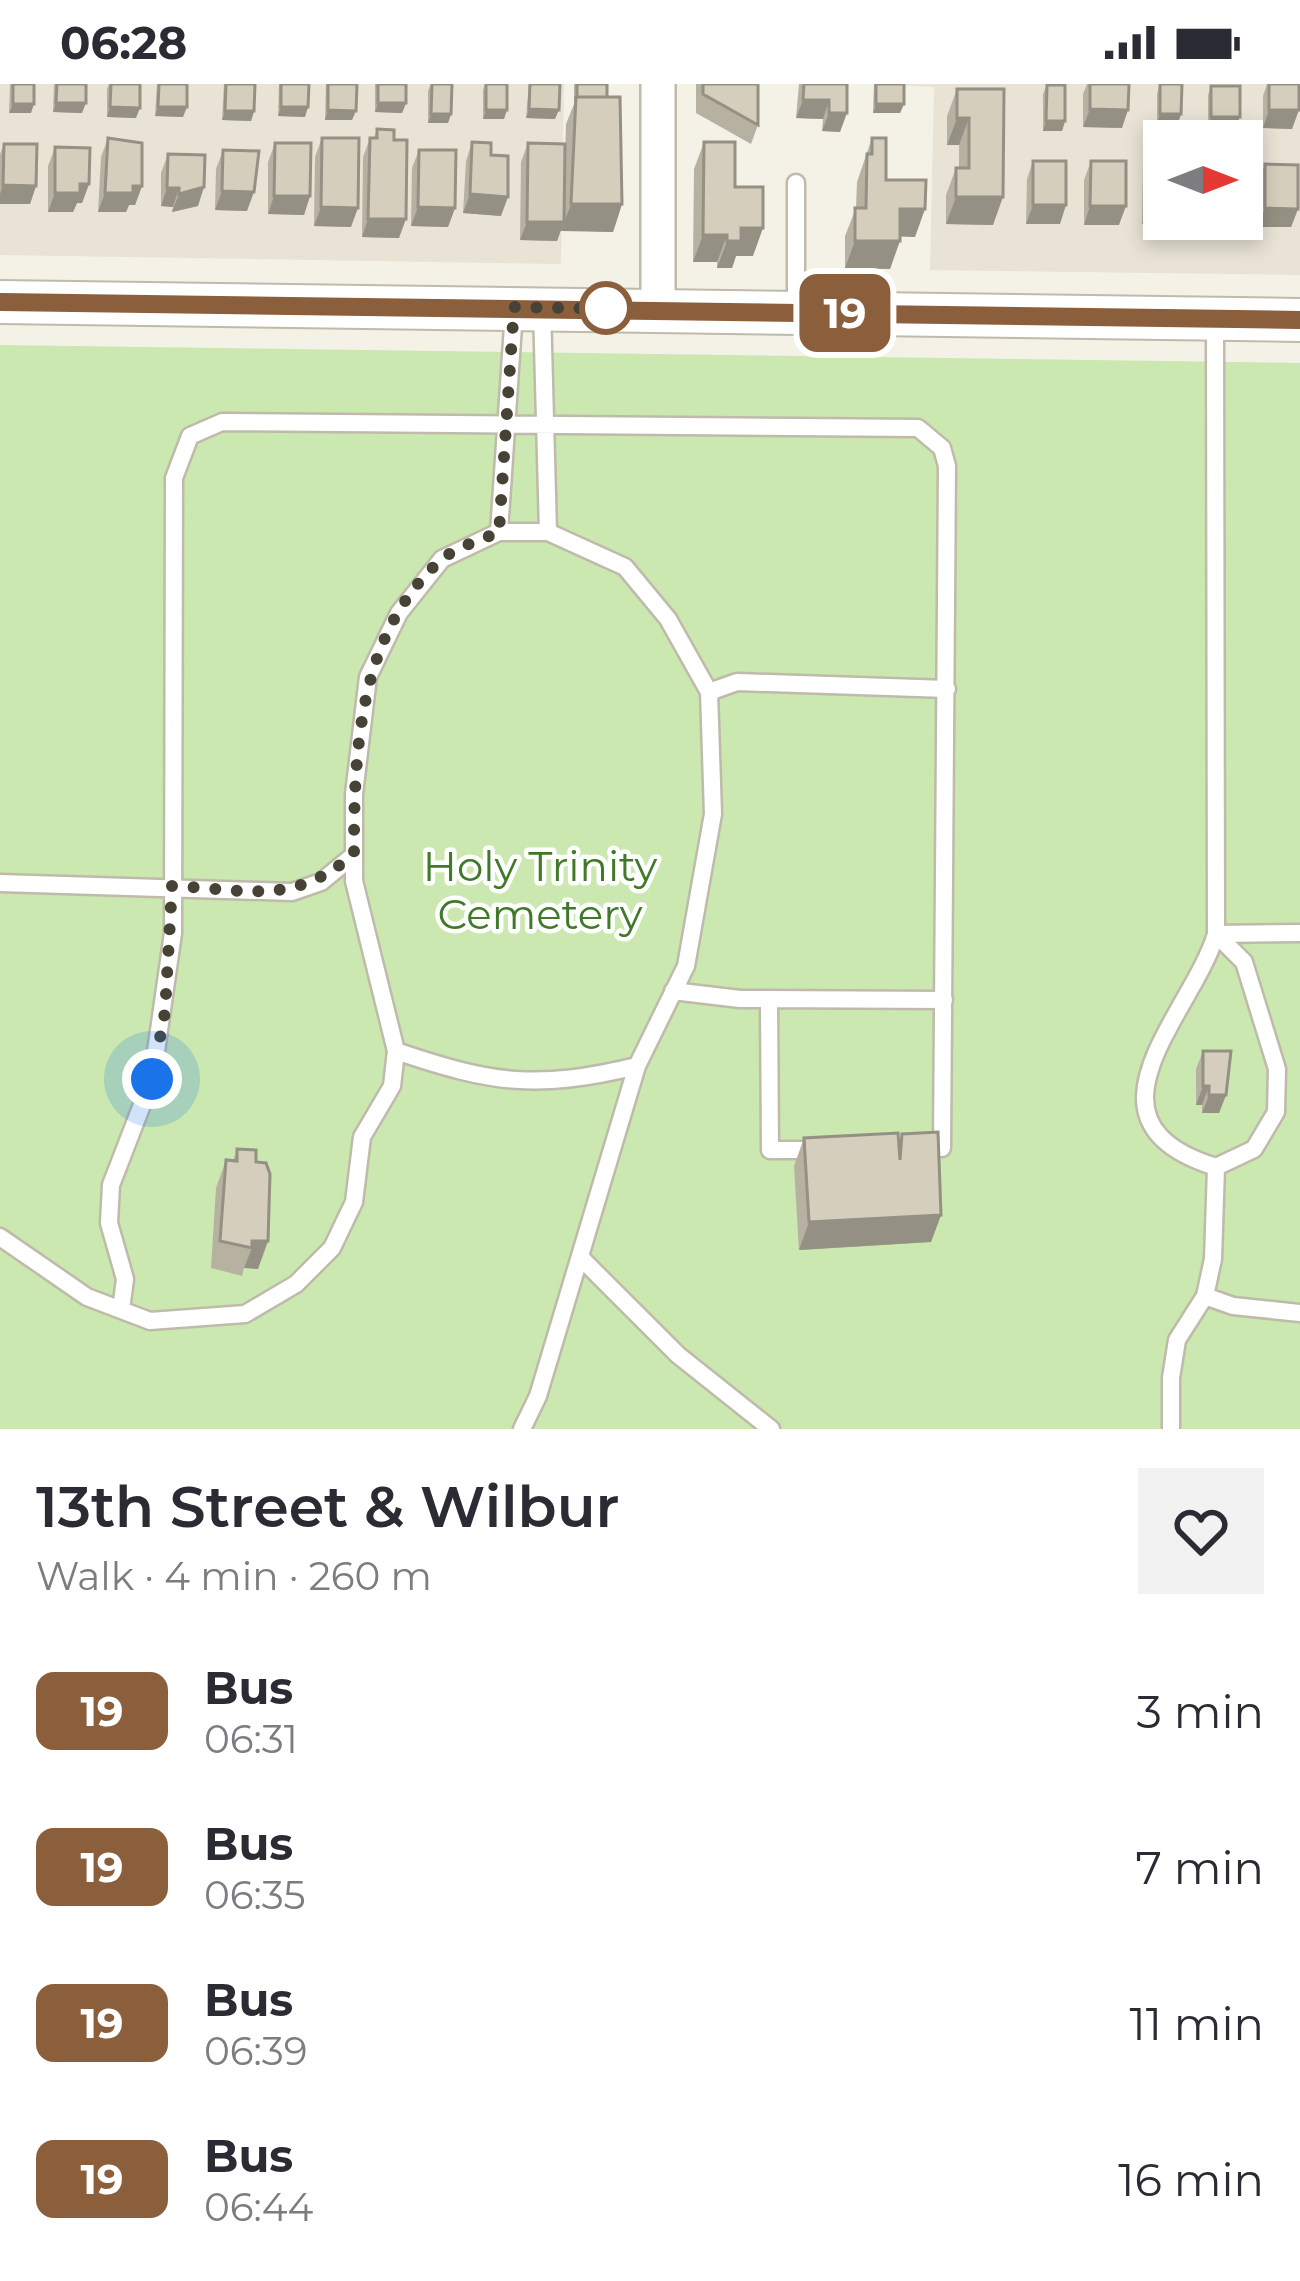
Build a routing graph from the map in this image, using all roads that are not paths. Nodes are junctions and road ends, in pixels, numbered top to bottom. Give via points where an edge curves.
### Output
1 (658, 84) edge
2 (796, 183) dead end
3 (0, 302) edge
4 (528, 307) junction
5 (658, 310) junction
6 (796, 312) junction
7 (1215, 319) junction
8 (1300, 320) edge
9 (509, 424) junction
10 (544, 424) junction
11 (499, 532) junction
12 (548, 532) junction
13 (947, 689) junction
14 (709, 692) junction
15 (354, 854) junction
16 (0, 884) edge
17 (172, 886) junction
18 (1300, 933) edge
19 (1216, 934) junction
20 (674, 991) junction
21 (770, 1000) junction
22 (944, 1000) junction
23 (396, 1052) junction
24 (637, 1066) junction
25 (899, 1148) edge
26 (835, 1149) edge
27 (1216, 1167) junction
28 (0, 1237) edge
29 (581, 1258) junction
30 (1204, 1296) junction
31 (121, 1310) junction
32 (1300, 1313) edge
33 (522, 1429) edge
34 (771, 1429) edge
35 (1172, 1429) edge

1 - 5 street
2 - 6 lane
3 - 4 street
4 - 5 street
4 - 9 lane
4 - 10 lane
5 - 6 street
6 - 7 street
7 - 8 street
7 - 19 lane
9 - 10 lane
9 - 11 lane
9 - 17 lane via 244,418 190,436 174,478
10 - 12 lane
10 - 13 lane via 918,428 932,435 947,466
11 - 12 lane
11 - 15 lane via 442,559 398,613 368,677
12 - 14 lane via 625,567 668,619
13 - 14 lane via 737,682
13 - 22 lane
14 - 20 lane via 713,814 686,966
15 - 17 lane via 321,882 292,892
15 - 23 lane
16 - 17 lane
17 - 31 lane via 165,1012 152,1079 111,1185
18 - 19 lane
19 - 27 lane via 1244,962 1276,1069 1276,1112 1253,1149
19 - 27 lane via 1144,1083 1149,1121 1181,1156
20 - 21 lane
20 - 24 lane
21 - 22 lane
21 - 26 lane via 770,1150
22 - 25 lane via 942,1148
23 - 24 lane via 521,1084
23 - 31 lane via 392,1086 362,1137 354,1202 332,1248 296,1284 245,1314 149,1321
24 - 29 lane
27 - 30 lane
28 - 31 lane via 87,1297
29 - 33 lane
29 - 34 lane via 678,1355
30 - 32 lane
30 - 35 lane via 1177,1340

